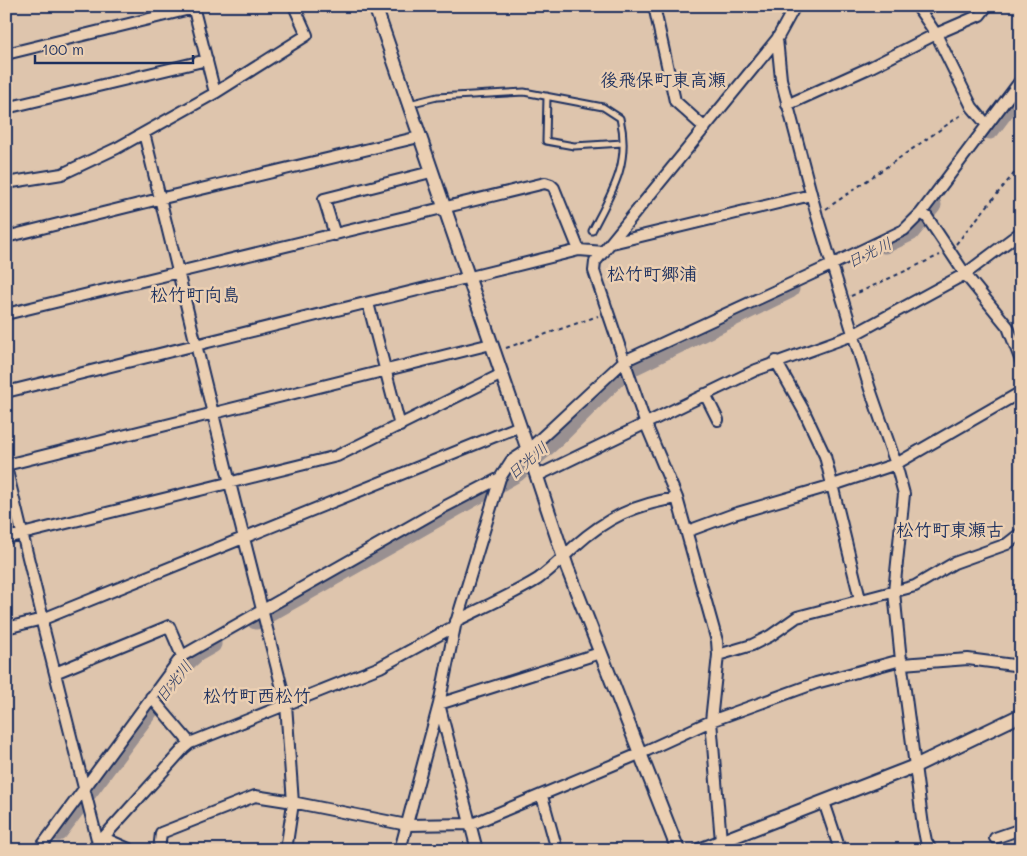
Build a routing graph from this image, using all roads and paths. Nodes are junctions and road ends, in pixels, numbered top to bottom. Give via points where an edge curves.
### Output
1 (375, 6) edge
2 (654, 6) edge
3 (796, 6) edge
4 (917, 6) edge
5 (987, 6) edge
6 (193, 7) edge
7 (297, 8) edge
8 (936, 34) junction
9 (777, 39) junction
10 (6, 54) edge
11 (207, 60) junction
12 (1021, 80) edge
13 (215, 93) junction
14 (548, 96) junction
15 (409, 104) junction
16 (788, 105) junction
17 (972, 107) junction
18 (6, 108) edge
19 (987, 125) junction
20 (705, 128) junction
21 (144, 133) junction
22 (419, 137) junction
23 (624, 143) junction
24 (431, 172) junction
25 (6, 183) edge
26 (811, 195) junction
27 (159, 199) junction
28 (443, 208) junction
29 (923, 214) junction
30 (817, 216) junction
31 (592, 231) dead end
32 (1021, 232) edge
33 (335, 234) junction
34 (6, 237) edge
35 (612, 243) junction
36 (579, 250) junction
37 (604, 252) junction
38 (832, 268) junction
39 (179, 272) junction
40 (965, 274) junction
41 (468, 278) junction
42 (368, 303) junction
43 (608, 312) junction
44 (6, 314) edge
45 (853, 335) junction
46 (197, 345) junction
47 (493, 348) junction
48 (776, 361) junction
49 (1021, 361) edge
50 (626, 365) junction
51 (386, 371) junction
52 (502, 374) junction
53 (6, 392) edge
54 (1021, 392) edge
55 (705, 394) junction
56 (214, 415) junction
57 (718, 420) dead end
58 (645, 422) junction
59 (400, 426) junction
60 (520, 426) junction
61 (530, 455) junction
62 (896, 464) junction
63 (6, 466) edge
64 (537, 476) junction
65 (499, 481) junction
66 (230, 483) junction
67 (833, 485) junction
68 (677, 498) junction
69 (688, 531) junction
70 (1021, 533) edge
71 (24, 534) junction
72 (6, 538) edge
73 (244, 538) junction
74 (564, 558) junction
75 (894, 592) junction
76 (860, 599) junction
77 (263, 614) junction
78 (43, 619) junction
79 (455, 624) junction
80 (6, 628) edge
81 (600, 653) junction
82 (718, 655) junction
83 (182, 656) junction
84 (902, 662) junction
85 (1021, 666) edge
86 (55, 673) junction
87 (154, 700) junction
88 (286, 704) junction
89 (439, 704) junction
90 (1021, 716) edge
91 (710, 720) junction
92 (190, 743) junction
93 (639, 754) junction
94 (914, 766) junction
95 (84, 794) junction
96 (542, 796) junction
97 (824, 802) junction
98 (294, 803) junction
99 (472, 824) junction
100 (407, 825) junction
101 (1021, 829) edge
102 (995, 838) dead end
103 (722, 841) junction
104 (98, 844) edge
105 (38, 850) edge
106 (131, 850) edge
107 (159, 850) edge
108 (286, 850) edge
109 (400, 850) edge
110 (477, 850) edge
111 (557, 850) edge
112 (678, 850) edge
113 (700, 850) edge
114 (840, 850) edge
115 (931, 850) edge

1 - 15 street
2 - 20 street via 675,101
3 - 9 street
4 - 8 street
5 - 8 street via 980,16
6 - 10 street
6 - 11 street
7 - 13 street via 307,35
8 - 16 street
8 - 17 street
9 - 16 street via 781,79
9 - 20 street
11 - 13 street
11 - 18 street
12 - 19 street
13 - 21 street
14 - 15 lane via 524,92 479,94 437,97
14 - 23 lane via 603,107 620,118
14 - 23 lane via 546,141 574,146
15 - 22 street
16 - 26 street
17 - 19 street
17 - 30 path
19 - 29 street
20 - 35 street
21 - 25 street via 62,174
21 - 27 street
22 - 24 street
22 - 27 street
23 - 31 lane via 617,184
24 - 28 street
24 - 33 street via 324,198
26 - 30 street
26 - 35 street
27 - 34 street
27 - 39 street
28 - 33 street
28 - 36 street via 545,183 554,188
28 - 41 street
29 - 38 street via 904,230
29 - 40 street
30 - 38 street
32 - 40 street
33 - 39 street
35 - 37 street
36 - 37 street
36 - 41 street
37 - 43 street via 595,262 594,271
38 - 45 street
38 - 50 street
39 - 44 street
39 - 46 street
40 - 45 street
40 - 49 street via 1008,327
41 - 42 street
41 - 47 street
42 - 46 street
42 - 51 street
43 - 47 path
43 - 50 street
45 - 48 street
45 - 62 street
46 - 53 street
46 - 56 street
47 - 51 street
47 - 52 street
48 - 55 street
48 - 67 street via 825,456
50 - 58 street
50 - 61 street
51 - 56 street
51 - 59 street
52 - 59 street
52 - 60 street
54 - 62 street
55 - 57 street
55 - 58 street
56 - 63 street
56 - 66 street
58 - 64 street
58 - 68 street
59 - 66 street via 337,456
60 - 61 street
60 - 73 street
61 - 64 street
61 - 65 street via 511,461
62 - 67 street
62 - 75 street via 904,494
63 - 71 street
64 - 74 street
65 - 77 street via 446,506
65 - 79 street
66 - 71 street
66 - 73 street
67 - 69 street
67 - 76 street
68 - 69 street
68 - 74 street via 641,505 619,514 595,529
69 - 82 street
70 - 75 street via 1007,544 954,563 915,586
71 - 72 street
71 - 78 street
73 - 77 street
73 - 78 street
74 - 79 street via 538,579
74 - 81 street
75 - 76 street
75 - 84 street
76 - 82 street via 797,617 752,645
77 - 83 street
77 - 88 street
78 - 80 street
78 - 86 street
79 - 88 street via 380,667
79 - 89 street
81 - 89 street
81 - 93 street
82 - 91 street
83 - 86 street via 169,626
83 - 87 street
84 - 85 street via 968,659
84 - 91 street via 816,683
84 - 94 street
86 - 95 street
87 - 92 street
87 - 95 street
88 - 92 street
88 - 98 street
89 - 99 street
89 - 100 street
90 - 94 street
91 - 93 street
91 - 103 street
92 - 104 street
93 - 96 street
93 - 112 street
94 - 97 street
94 - 115 street via 926,841
95 - 104 street
95 - 105 street
96 - 99 street
96 - 111 street
97 - 103 street
97 - 114 street
98 - 100 street
98 - 107 street via 255,796 161,833
98 - 108 street
99 - 100 street
99 - 110 street
100 - 109 street
101 - 102 street
103 - 113 street
104 - 106 street

